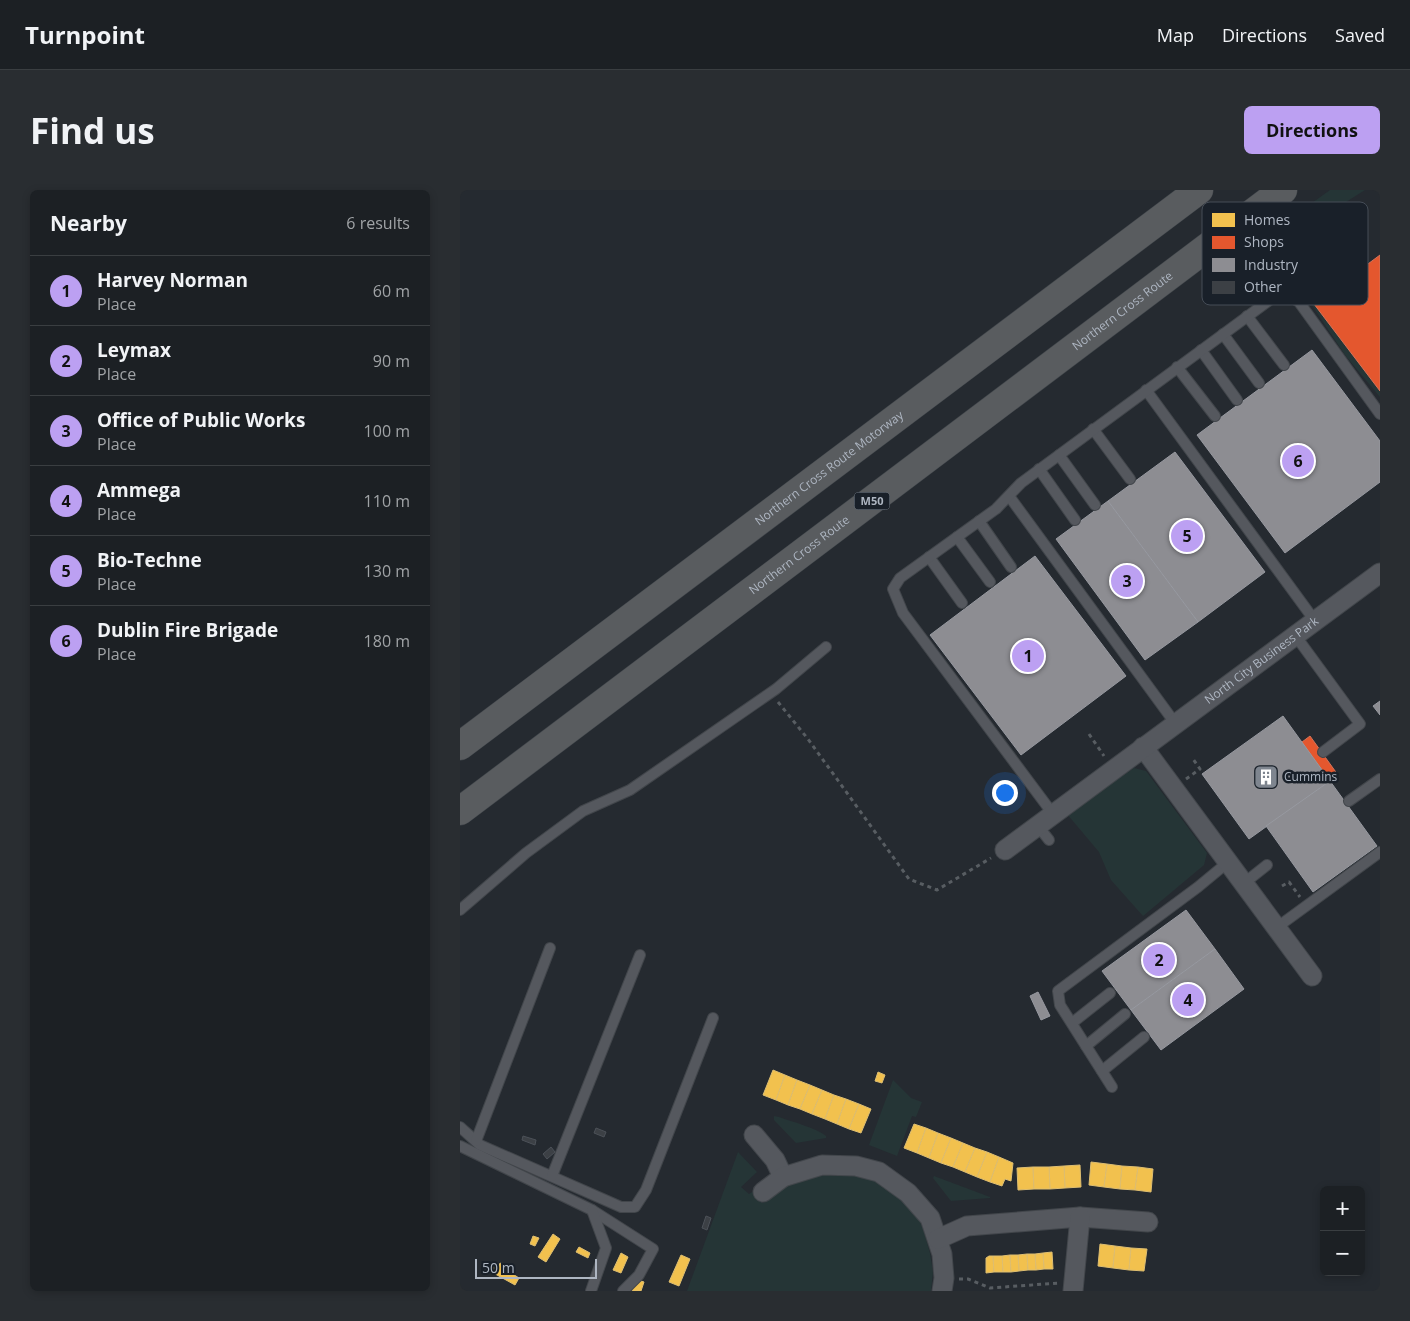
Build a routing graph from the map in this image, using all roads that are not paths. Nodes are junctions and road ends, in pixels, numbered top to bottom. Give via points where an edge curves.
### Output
1 (1199, 190) edge
2 (1283, 190) edge
3 (1267, 202) edge
4 (1202, 251) edge
5 (1263, 305) edge
6 (1301, 305) edge
7 (1247, 316) junction
8 (1223, 334) junction
9 (1201, 350) junction
10 (1284, 365) dead end
11 (1177, 367) junction
12 (1259, 384) dead end
13 (1146, 390) junction
14 (1237, 400) dead end
15 (1380, 414) edge
16 (1215, 416) dead end
17 (1093, 429) junction
18 (1059, 455) junction
19 (1039, 470) junction
20 (1130, 479) dead end
21 (1009, 496) junction
22 (1095, 505) dead end
23 (1075, 520) dead end
24 (979, 521) junction
25 (958, 537) junction
26 (929, 557) junction
27 (1011, 567) dead end
28 (1380, 573) edge
29 (990, 582) dead end
30 (962, 603) dead end
31 (1315, 621) junction
32 (1296, 635) junction
33 (826, 647) dead end
34 (1176, 723) junction
35 (460, 746) edge
36 (1143, 747) junction
37 (1324, 752) dead end
38 (1380, 779) edge
39 (1349, 801) dead end
40 (460, 811) edge
41 (1053, 814) junction
42 (1005, 850) road end
43 (1380, 852) edge
44 (1227, 862) junction
45 (1267, 865) dead end
46 (1243, 884) junction
47 (460, 910) edge
48 (1276, 928) junction
49 (550, 948) dead end
50 (640, 955) dead end
51 (1312, 976) dead end
52 (1110, 994) dead end
53 (1125, 1014) dead end
54 (714, 1018) dead end
55 (1072, 1022) junction
56 (1144, 1037) dead end
57 (1086, 1046) junction
58 (1102, 1071) junction
59 (1112, 1087) dead end
60 (460, 1127) edge
61 (754, 1135) dead end
62 (476, 1141) junction
63 (460, 1146) edge
64 (552, 1176) junction
65 (783, 1177) junction
66 (763, 1192) dead end
67 (594, 1195) junction
68 (592, 1210) junction
69 (1080, 1218) junction
70 (1148, 1222) dead end
71 (938, 1240) junction
72 (943, 1284) edge
73 (1074, 1286) edge
74 (591, 1291) edge
75 (623, 1291) edge

1 - 35 highway, Northern Cross Route Motorway
2 - 3 highway, Northern Cross Route / M50
4 - 40 highway, Northern Cross Route / M50
5 - 7 lane
6 - 15 lane
7 - 8 lane
7 - 10 lane
8 - 9 lane
8 - 12 lane
9 - 11 lane
9 - 14 lane
11 - 13 lane
11 - 16 lane
13 - 17 lane
13 - 31 lane
17 - 18 lane
17 - 20 lane
18 - 19 lane
18 - 22 lane
19 - 21 lane
19 - 23 lane
21 - 24 lane
21 - 34 lane
24 - 25 lane
24 - 27 lane
25 - 26 lane
25 - 29 lane
26 - 30 lane
26 - 41 lane via 900,578 893,589 903,612
28 - 31 street, North City Business Park
31 - 32 street, North City Business Park
32 - 34 street, North City Business Park
32 - 37 lane via 1360,724
33 - 47 lane via 770,693 630,790 583,812 526,853
34 - 36 street, North City Business Park
36 - 41 street, North City Business Park
36 - 44 street
38 - 39 lane
41 - 42 street, North City Business Park via 1043,833
43 - 48 lane
44 - 46 street
44 - 55 lane via 1058,991 1060,1005
45 - 46 lane
46 - 48 street
48 - 51 street
49 - 62 lane
50 - 64 lane
52 - 55 lane
53 - 57 lane
54 - 67 lane via 646,1190 635,1207 621,1207
55 - 57 lane
56 - 58 lane
57 - 58 lane
58 - 59 lane
60 - 62 lane
61 - 65 street via 775,1160
62 - 64 lane
63 - 68 lane
64 - 67 lane
65 - 66 street
65 - 71 street via 822,1165 856,1166 879,1172 908,1193 930,1218
67 - 68 lane
68 - 74 lane via 606,1248
68 - 75 lane via 653,1249 638,1276
69 - 70 street
69 - 71 street via 967,1226
69 - 73 street
71 - 72 street

